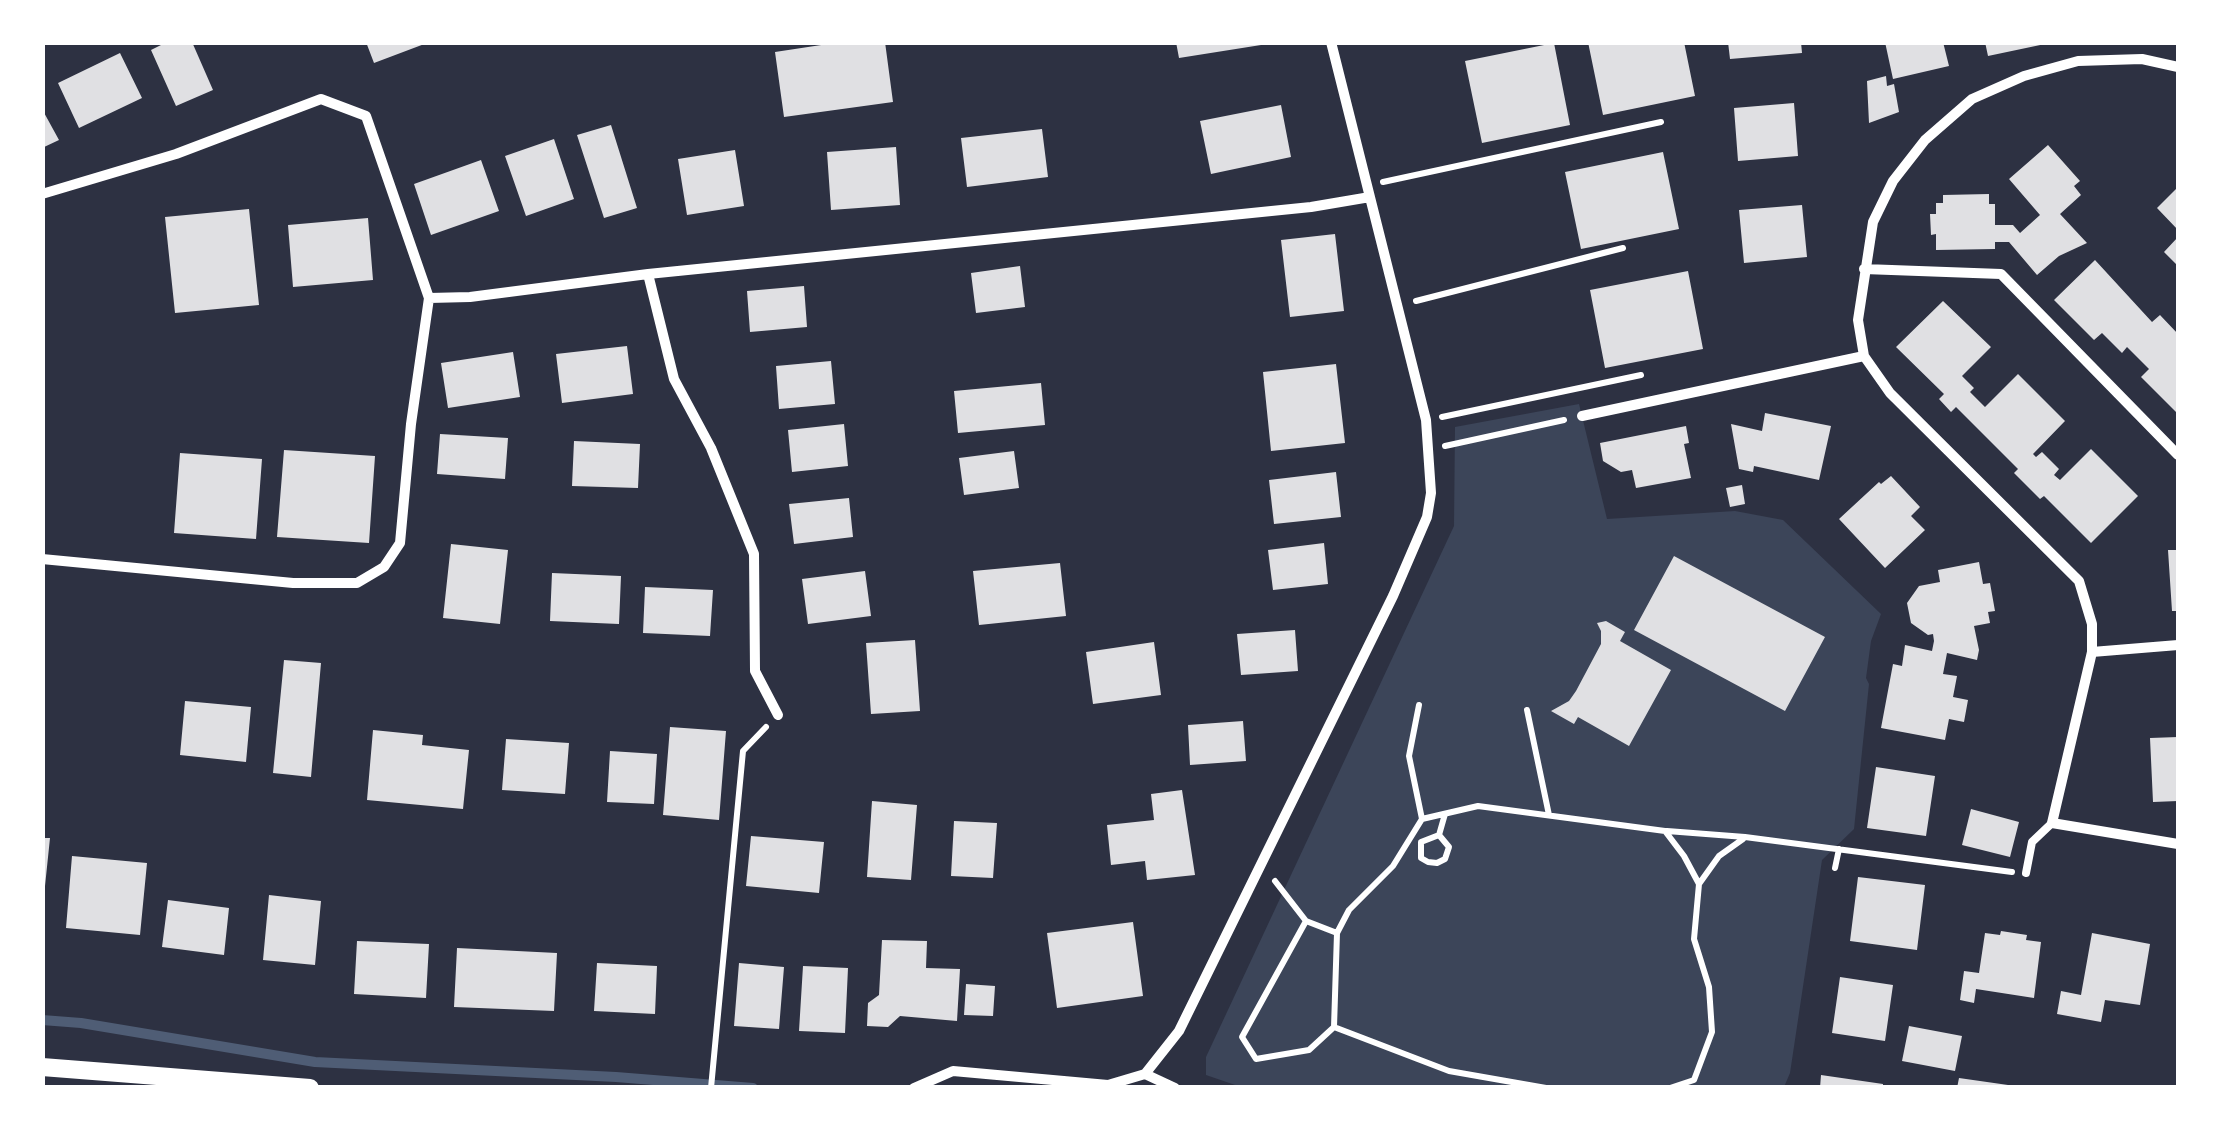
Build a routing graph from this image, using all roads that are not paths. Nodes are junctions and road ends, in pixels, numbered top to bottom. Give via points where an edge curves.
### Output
1 (1331, 42) edge
2 (2178, 68) edge
3 (1369, 192) junction
4 (42, 194) edge
5 (1864, 269) junction
6 (648, 274) junction
7 (430, 298) junction
8 (1864, 356) junction
9 (1582, 416) road end
10 (2178, 454) edge
11 (42, 559) edge
12 (2178, 645) edge
13 (2092, 652) junction
14 (778, 715) road end
15 (2052, 823) junction
16 (2178, 844) edge
17 (2026, 874) road end
18 (42, 1067) edge
19 (1145, 1074) junction
20 (310, 1088) edge
21 (914, 1088) edge
22 (1174, 1088) edge

1 - 3 street
2 - 5 street via 2142,59 2078,61 1972,99 1925,140 1893,181 1873,222
3 - 6 street via 1311,207
3 - 19 street via 1426,420 1427,517 1180,1031
4 - 7 street via 176,154 321,99 366,116
5 - 8 street via 1858,320
5 - 10 street via 2001,274
6 - 7 street
6 - 14 street via 674,379 754,554 755,671
7 - 11 street via 400,543 384,567 357,583 293,583
8 - 9 street
8 - 13 street via 1890,393 2079,581 2092,624
12 - 13 street
13 - 15 street
15 - 16 street
15 - 17 lane via 2032,842
18 - 20 street
19 - 21 street via 1108,1085 953,1071
19 - 22 street

